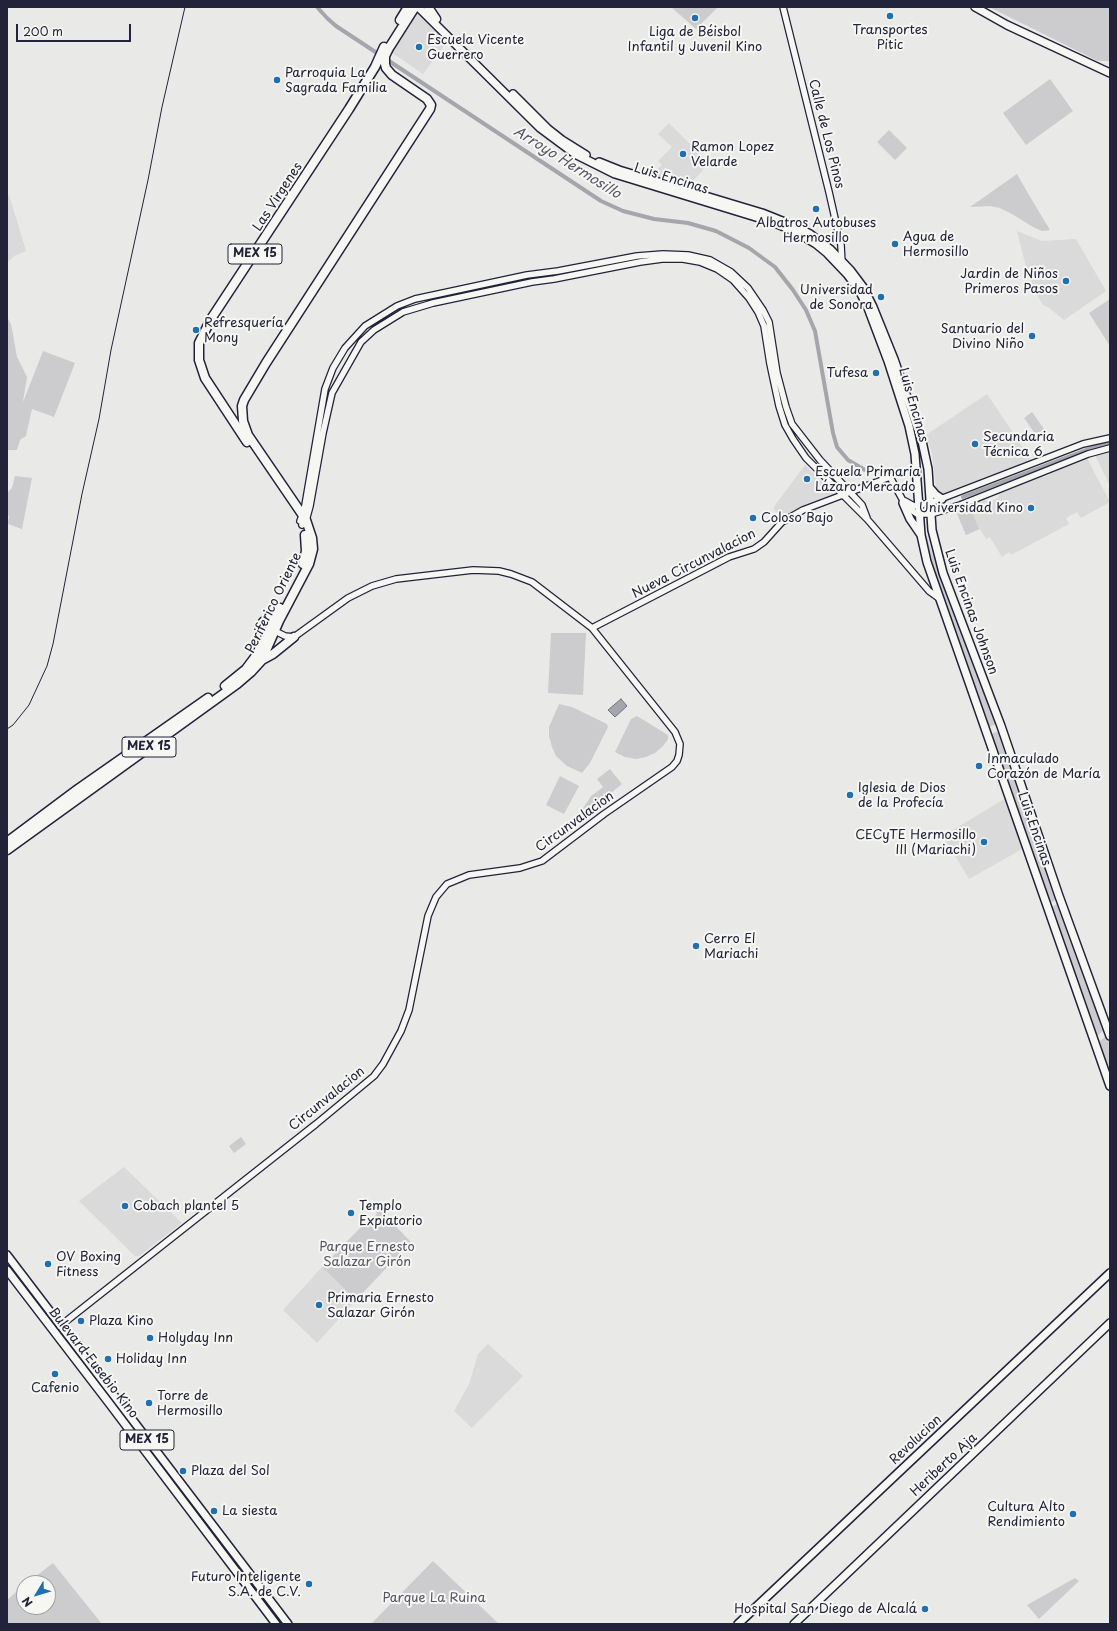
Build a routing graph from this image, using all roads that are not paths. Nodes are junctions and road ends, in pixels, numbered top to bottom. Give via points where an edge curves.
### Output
1 (408, 7) edge
2 (414, 7) edge
3 (418, 7) edge
4 (424, 7) edge
5 (428, 7) edge
6 (783, 7) edge
7 (974, 7) edge
8 (983, 7) edge
9 (436, 18) junction
10 (382, 56) junction
11 (1110, 70) edge
12 (1110, 73) edge
13 (842, 264) junction
14 (586, 266) junction
15 (588, 273) junction
16 (243, 430) junction
17 (1110, 438) edge
18 (1110, 448) edge
19 (927, 465) junction
20 (916, 467) junction
21 (930, 488) junction
22 (850, 491) junction
23 (844, 494) junction
24 (955, 494) junction
25 (942, 499) junction
26 (902, 500) junction
27 (930, 503) junction
28 (919, 505) junction
29 (960, 506) junction
30 (920, 514) junction
31 (931, 514) junction
32 (867, 519) junction
33 (302, 521) junction
34 (921, 535) junction
35 (940, 600) junction
36 (280, 608) junction
37 (263, 622) dead end
38 (592, 628) junction
39 (272, 629) junction
40 (294, 637) junction
41 (262, 660) junction
42 (7, 842) edge
43 (7, 850) edge
44 (1099, 1005) junction
45 (1110, 1018) edge
46 (1110, 1036) edge
47 (1110, 1086) edge
48 (7, 1255) edge
49 (7, 1270) edge
50 (1110, 1273) edge
51 (1110, 1323) edge
52 (60, 1326) junction
53 (276, 1624) edge
54 (288, 1624) edge
55 (738, 1624) edge
56 (794, 1624) edge

1 - 10 highway, MEX 15
2 - 10 highway, MEX 15
3 - 13 main road, Luis Encinas via 540,128 575,154 615,174 783,226 816,244
4 - 9 main road, Luis Encinas Johnson
5 - 9 highway
6 - 13 street, Calle de Los Pinos via 829,192 841,245
7 - 12 main road
8 - 11 main road
9 - 13 main road, Luis Encinas Johnson via 543,124 578,151 619,170 781,220 814,236
10 - 16 highway, Las Virgenes / MEX 15 via 211,320 199,343 199,360 205,378
10 - 16 highway, MEX 15 via 389,72 427,99 431,105 430,109 244,400
13 - 19 main road, Luis Encinas Johnson via 863,287 873,307 916,424
13 - 20 main road, Luis Encinas via 862,296 888,361 909,426
14 - 15 street
14 - 22 street via 652,254 688,255 710,260 740,280 755,297 769,322 777,373 792,424 820,460
14 - 33 street via 527,275 416,299 397,306 365,326 338,360 325,389
15 - 23 street via 656,259 683,259 709,266 733,280 749,298 761,319 775,392 788,430 806,458
15 - 33 street via 532,282 416,307 399,314 369,333 354,354 330,399 315,479
16 - 33 highway, Periferico Oriente / MEX 15
17 - 24 street via 1083,444
18 - 29 street via 1088,454
19 - 20 main road via 921,472
19 - 21 main road, Luis Encinas Johnson
20 - 28 main road, Luis Encinas
21 - 25 main road
21 - 27 main road, Luis Encinas Johnson
22 - 23 street, Nueva Circunvalacion
22 - 26 street, Nueva Circunvalacion via 890,477
22 - 32 street via 864,508
23 - 32 street
23 - 38 street, Nueva Circunvalacion via 803,510 782,522 754,549 729,557
24 - 25 street
24 - 29 street via 955,501
25 - 27 street
26 - 28 street via 911,505
26 - 30 street
26 - 34 main road via 910,519
27 - 28 street
27 - 31 main road, Luis Encinas Johnson
28 - 30 main road, Luis Encinas
29 - 31 street
30 - 31 street
30 - 34 main road, Luis Encinas
31 - 44 main road, Luis Encinas Johnson via 934,540 943,573 1001,726
32 - 35 street via 929,591
33 - 36 highway, Periferico Oriente / MEX 15 via 306,538 305,560
33 - 39 highway, Periferico Oriente / MEX 15 via 312,538 312,555
34 - 35 main road, Luis Encinas
35 - 47 main road, Luis Encinas
36 - 37 highway
36 - 39 highway, Periferico Oriente / MEX 15
38 - 40 street, Circunvalacion via 532,582 499,571 473,570 396,579 372,586 348,598
38 - 52 street, Circunvalacion via 676,732 680,744 677,761 542,861 520,868 469,875 447,884 436,897 430,910 409,1010 397,1040 374,1076
39 - 40 street via 285,636
39 - 41 highway, Periferico Oriente / MEX 15
39 - 42 highway, Periferico Oriente / MEX 15 via 246,669 232,681
40 - 41 highway
41 - 43 highway, Periferico Oriente / MEX 15 via 237,684
44 - 45 main road
44 - 46 main road, Luis Encinas Johnson
48 - 52 main road, MEX 15
49 - 53 main road, Bulevard Eusebio Kino / MEX 15
50 - 55 main road, Revolucion
51 - 56 main road, Heriberto Aja
52 - 54 main road, MEX 15

